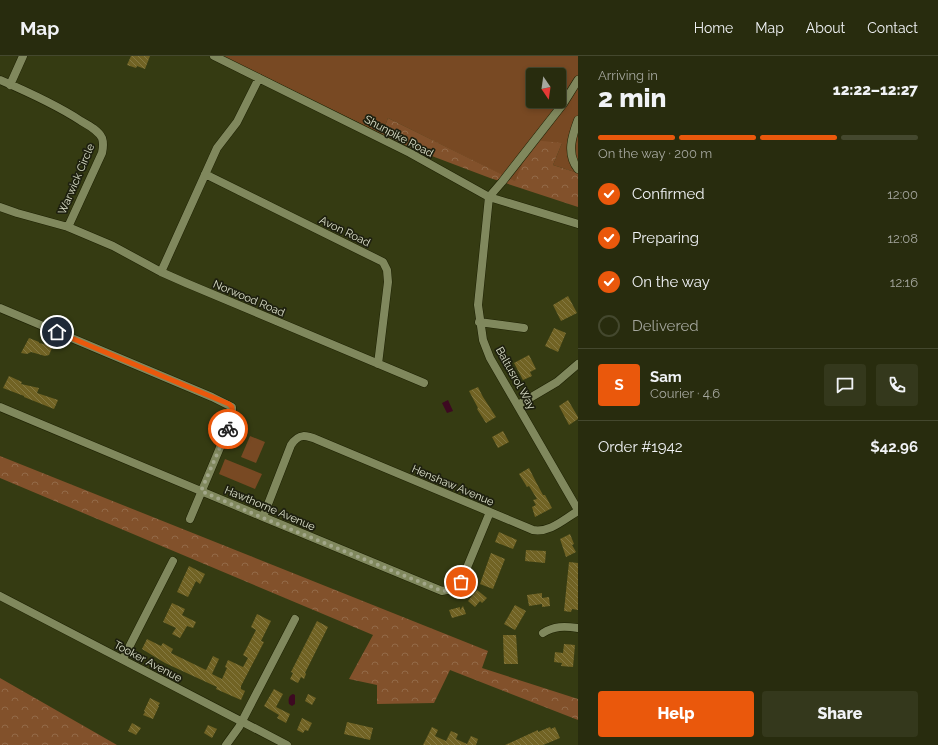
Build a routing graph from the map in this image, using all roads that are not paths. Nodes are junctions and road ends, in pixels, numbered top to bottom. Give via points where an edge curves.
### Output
1 (23, 56) edge
2 (214, 56) edge
3 (259, 78) junction
4 (0, 80) edge
5 (578, 80) edge
6 (10, 84) junction
7 (578, 120) edge
8 (575, 150) edge
9 (578, 169) edge
10 (205, 174) junction
11 (489, 197) junction
12 (0, 207) edge
13 (578, 224) edge
14 (68, 227) junction
15 (161, 272) junction
16 (0, 308) edge
17 (479, 322) junction
18 (524, 328) dead end
19 (378, 364) junction
20 (578, 364) edge
21 (424, 383) dead end
22 (518, 405) junction
23 (0, 407) edge
24 (201, 491) junction
25 (578, 511) edge
26 (490, 512) junction
27 (263, 518) junction
28 (190, 519) dead end
29 (173, 561) dead end
30 (0, 596) edge
31 (295, 619) dead end
32 (578, 628) edge
33 (543, 634) dead end
34 (123, 659) junction
35 (242, 722) junction
36 (226, 745) edge
37 (287, 745) edge

1 - 6 street
2 - 3 street, Shunpike Road
3 - 10 street via 237,122 217,148
3 - 11 street, Shunpike Road via 410,153
4 - 6 street, Warwick Circle
5 - 11 street via 563,104
6 - 14 street, Warwick Circle via 65,110 97,131 102,138 102,153
7 - 8 street via 571,139
8 - 9 street
10 - 15 street
10 - 19 street, Avon Road via 383,262 388,282
11 - 13 street, Shunpike Road
11 - 17 street, Baltusrol Way via 478,305
12 - 14 street, Warwick Circle
14 - 15 street, Norwood Road via 113,246
15 - 19 street, Norwood Road
16 - 24 street via 229,404 232,407 232,419
17 - 18 street
17 - 22 street, Baltusrol Way via 490,358
19 - 21 street, Norwood Road
20 - 22 street via 557,382
22 - 25 street, Baltusrol Way
23 - 24 street, Hawthorne Avenue
24 - 27 street, Hawthorne Avenue
24 - 28 street
25 - 26 street, Henshaw Avenue via 540,531
26 - 27 street, Hawthorne Avenue via 461,582 450,590 442,591
26 - 27 street, Henshaw Avenue via 318,440 301,436 291,445
29 - 34 street
30 - 34 street, Tooker Avenue
31 - 35 street
32 - 33 street via 550,628
34 - 35 street, Tooker Avenue
35 - 36 street
35 - 37 street, Tooker Avenue

